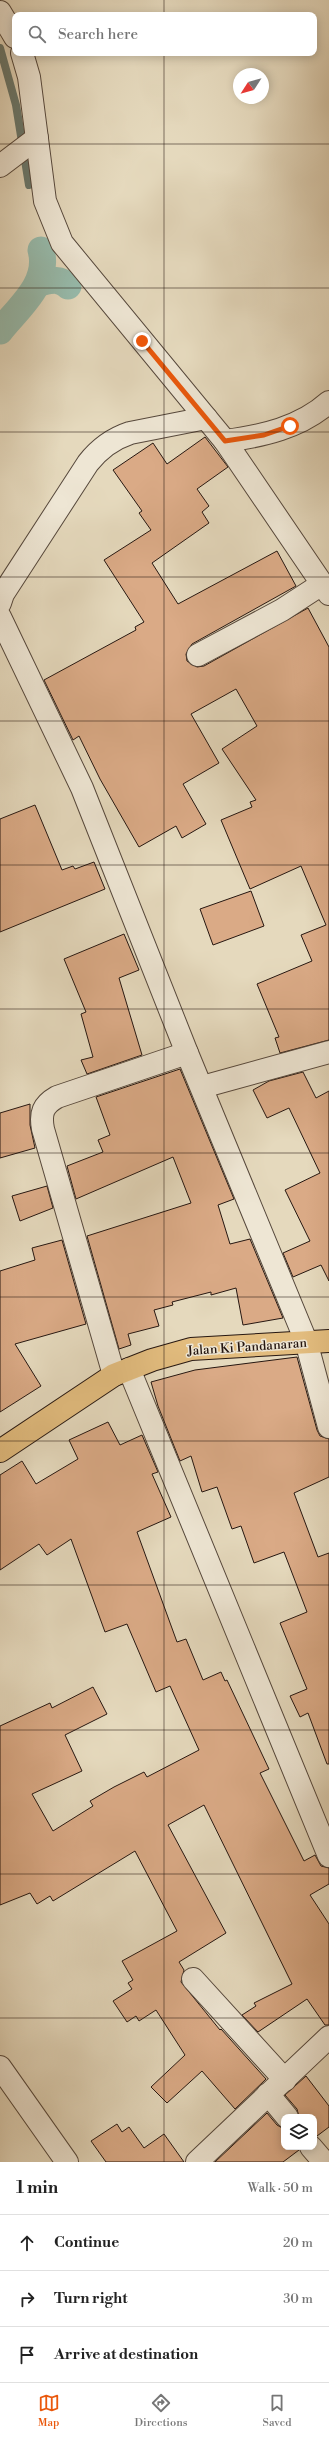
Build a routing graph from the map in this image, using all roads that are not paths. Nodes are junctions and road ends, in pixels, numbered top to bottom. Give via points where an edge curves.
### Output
1 (0, 12) edge
2 (12, 32) edge
3 (23, 56) edge
4 (17, 153) edge
5 (329, 402) edge
6 (206, 418) junction
7 (228, 446) junction
8 (326, 589) edge
9 (0, 603) edge
10 (0, 617) edge
11 (198, 655) dead end
12 (329, 1052) edge
13 (187, 1053) junction
14 (202, 1087) junction
15 (306, 1341) junction
16 (329, 1341) edge
17 (121, 1372) junction
18 (329, 1427) edge
19 (0, 1452) edge
20 (329, 1856) edge
21 (193, 1979) dead end
22 (329, 2037) edge
23 (0, 2067) edge
24 (285, 2080) junction
25 (268, 2094) junction
26 (285, 2114) edge
27 (314, 2150) edge
28 (68, 2162) edge
29 (197, 2162) edge
30 (324, 2162) edge

1 - 2 street
3 - 4 street via 30,77
4 - 6 street via 45,201 62,243
5 - 7 street via 307,418 275,432
6 - 7 street
6 - 9 street via 130,433 115,439 99,451 83,470
7 - 8 street
8 - 11 street
10 - 13 street via 82,788
12 - 14 street
13 - 14 street
13 - 17 street via 57,1097 44,1107 41,1113 43,1129
14 - 15 street
15 - 16 main road, Jalan Ki Pandanaran
15 - 17 main road, Jalan Ki Pandanaran via 191,1349
15 - 18 street
17 - 19 main road, Jalan Ki Pandanaran
17 - 20 street
21 - 24 street
22 - 24 street
23 - 28 street
24 - 25 street
25 - 26 street
25 - 29 street
27 - 30 street

